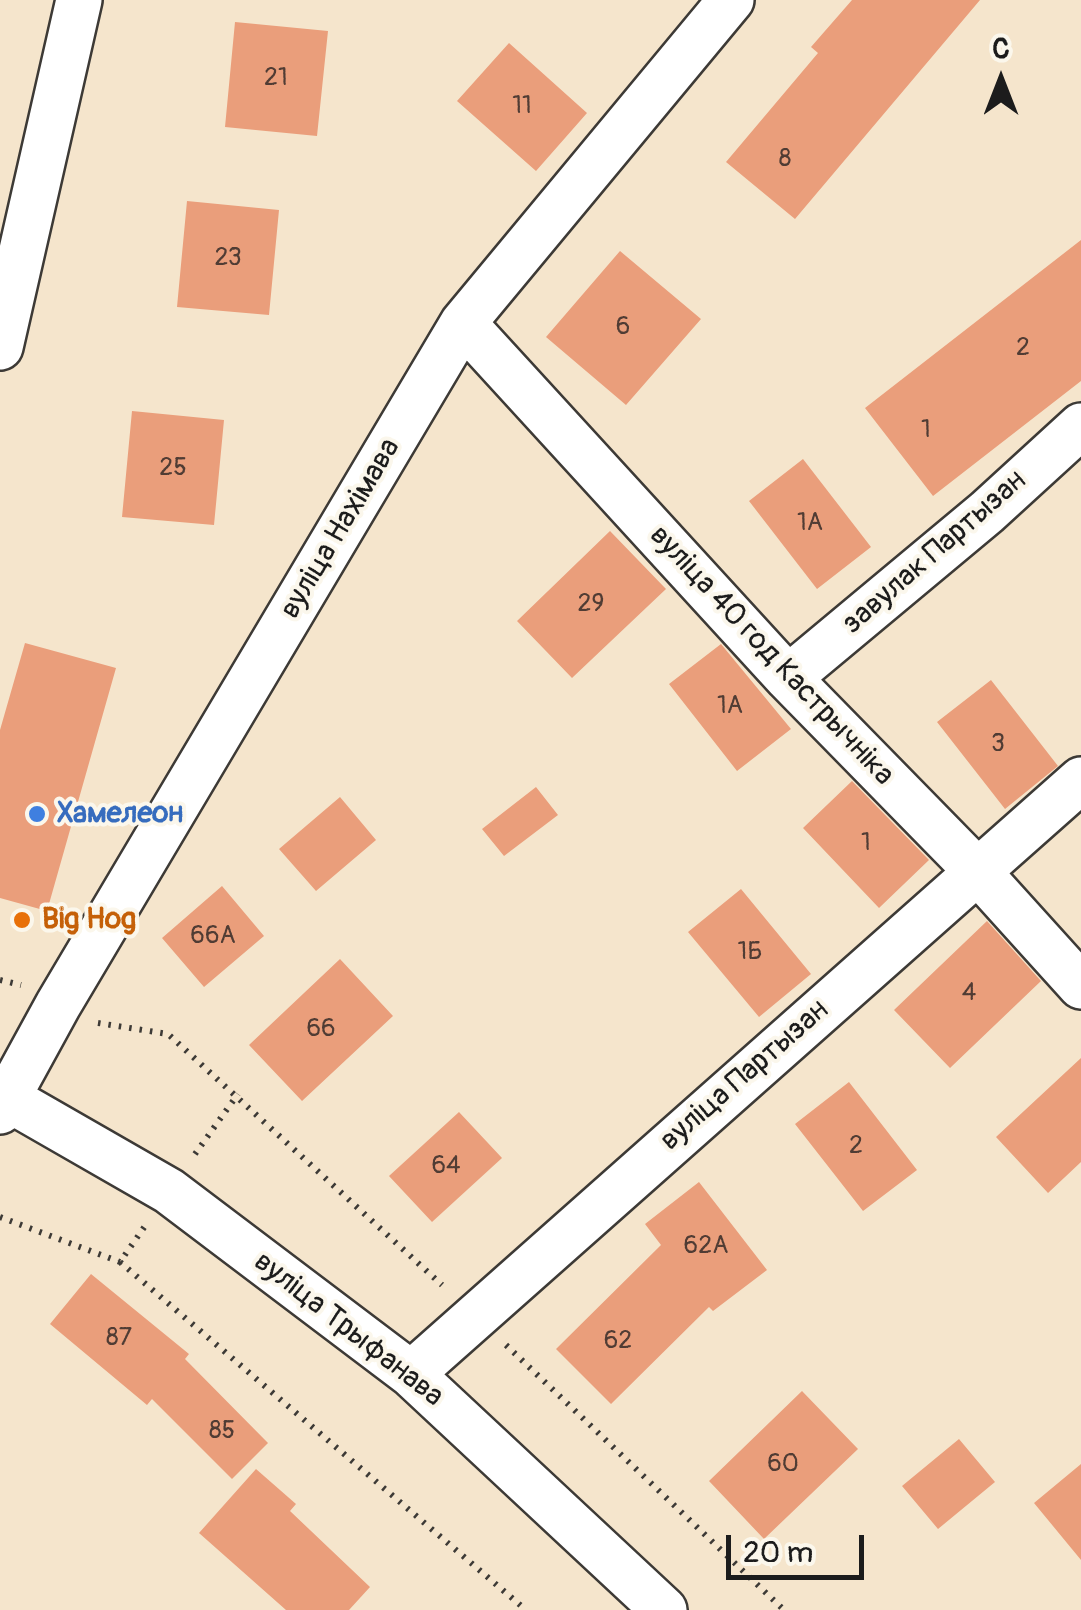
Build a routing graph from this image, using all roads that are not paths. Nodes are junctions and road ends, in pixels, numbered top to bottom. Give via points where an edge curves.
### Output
1 (78, 0) edge
2 (731, 0) edge
3 (464, 323) junction
4 (0, 348) edge
5 (1081, 426) edge
6 (788, 678) junction
7 (1081, 780) edge
8 (978, 872) junction
9 (1081, 986) edge
10 (3, 1101) edge
11 (411, 1374) junction
12 (664, 1610) edge

1 - 4 street
2 - 3 street, вуліца Нахімава
3 - 6 street, вуліца 40 год Кастрычніка
3 - 10 street, вуліца Нахімава
5 - 6 street, завулак Партызан
6 - 8 street, вуліца 40 год Кастрычніка
7 - 8 street, вуліца Партызан
8 - 9 street, вуліца 40 год Кастрычніка
8 - 11 street, вуліца Партызан
10 - 11 street, вуліца Трыфанава via 169,1191
11 - 12 street, вуліца Трыфанава

